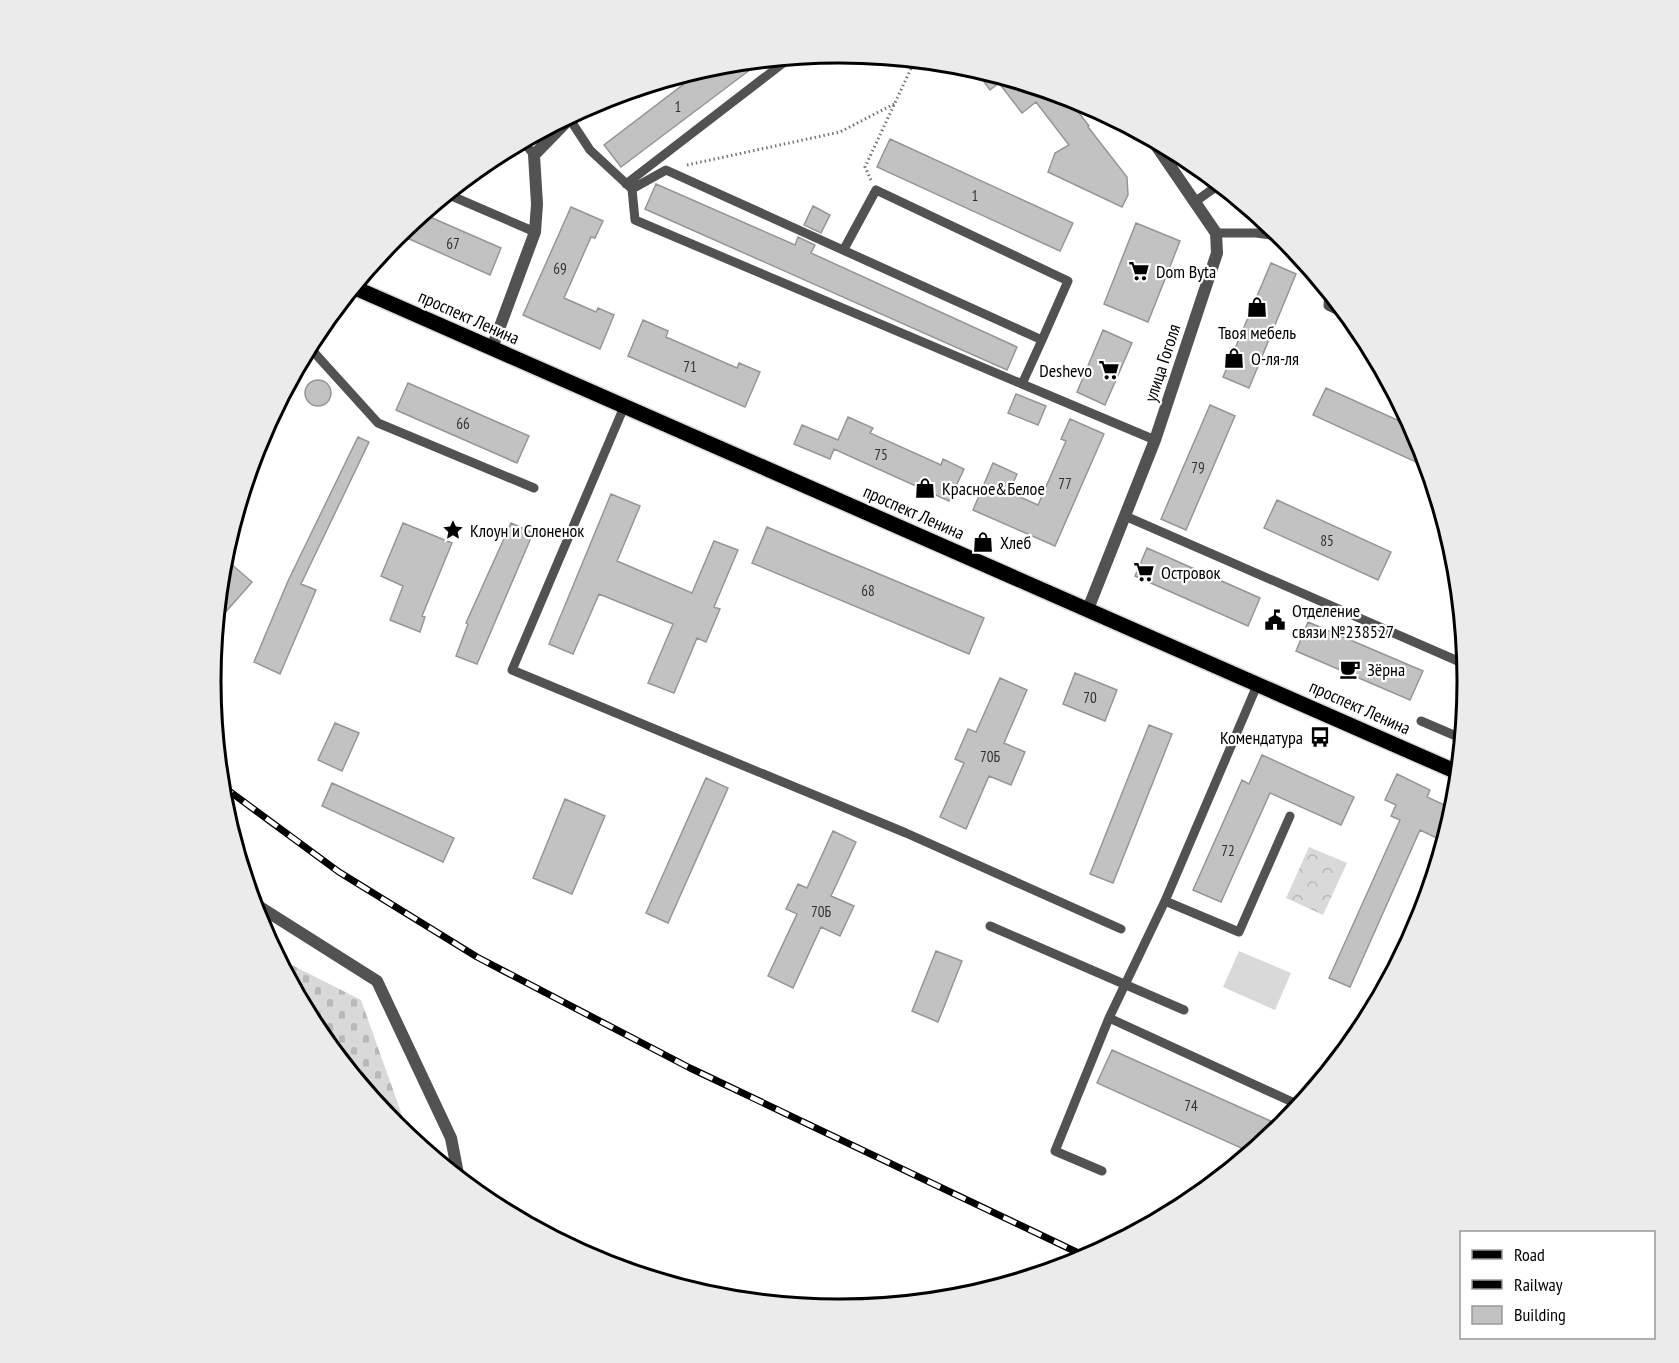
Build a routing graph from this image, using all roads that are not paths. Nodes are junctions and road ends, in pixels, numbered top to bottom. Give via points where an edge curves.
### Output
1 (780, 66) edge
2 (576, 122) edge
3 (556, 132) edge
4 (528, 147) edge
5 (534, 155) junction
6 (1163, 155) edge
7 (629, 186) junction
8 (1213, 189) edge
9 (455, 197) edge
10 (1196, 201) junction
11 (534, 232) junction
12 (1216, 233) junction
13 (1267, 235) edge
14 (844, 249) junction
15 (360, 291) edge
16 (1042, 340) junction
17 (492, 348) junction
18 (315, 354) edge
19 (1022, 384) junction
20 (624, 407) junction
21 (1155, 440) junction
22 (534, 488) dead end
23 (1125, 516) junction
24 (1088, 609) junction
25 (1457, 661) edge
26 (1258, 683) junction
27 (1421, 721) dead end
28 (1456, 736) edge
29 (1452, 769) edge
30 (1290, 816) dead end
31 (1165, 901) junction
32 (265, 910) edge
33 (990, 926) dead end
34 (1121, 929) dead end
35 (1125, 986) junction
36 (1184, 1011) dead end
37 (1109, 1018) junction
38 (1293, 1102) edge
39 (457, 1167) edge
40 (1102, 1171) dead end

1 - 7 lane
2 - 7 lane via 590,150
3 - 5 street
4 - 5 lane
5 - 11 street
6 - 10 street
7 - 14 lane via 666,170
7 - 19 lane via 634,220
8 - 10 lane
9 - 11 lane
10 - 12 street
11 - 17 street
12 - 13 lane
12 - 21 street, улица Гоголя via 1217,253
14 - 16 lane
14 - 16 lane via 876,189 1068,281
15 - 17 main road, проспект Ленина
16 - 19 lane
17 - 20 main road, проспект Ленина
18 - 22 lane via 378,423
19 - 21 lane
20 - 24 main road, проспект Ленина
20 - 34 lane via 512,670 906,834
21 - 23 street, улица Гоголя
23 - 24 street, улица Гоголя
23 - 25 lane
24 - 26 main road, проспект Ленина
26 - 29 main road, проспект Ленина
26 - 31 lane
27 - 28 lane
30 - 31 lane via 1239,932
31 - 35 lane
32 - 39 street via 377,981 451,1138
33 - 35 lane
35 - 36 lane
35 - 37 lane
37 - 38 lane
37 - 40 lane via 1055,1151

